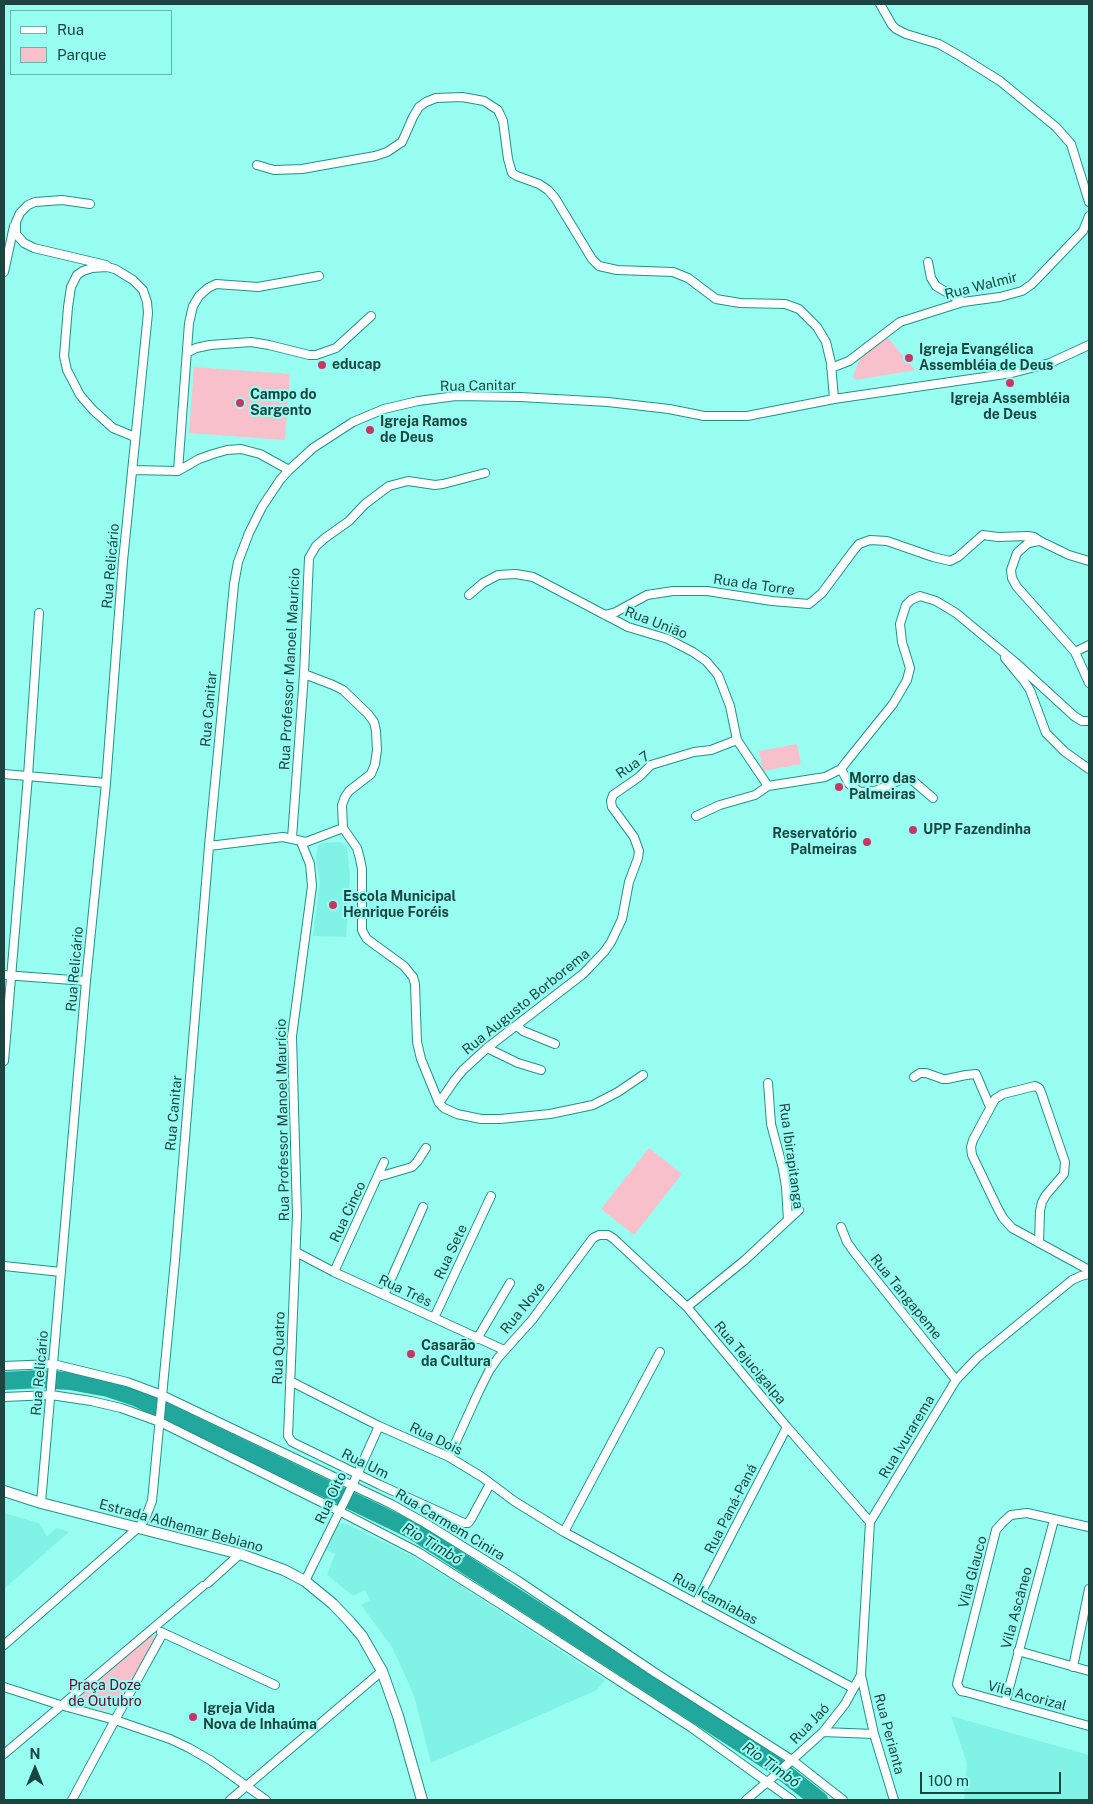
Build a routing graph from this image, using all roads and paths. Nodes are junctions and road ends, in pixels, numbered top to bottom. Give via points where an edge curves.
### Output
1 (880, 4) edge
2 (256, 165) dead end
3 (1089, 202) edge
4 (90, 204) dead end
5 (1089, 216) edge
6 (16, 222) junction
7 (928, 262) dead end
8 (115, 269) junction
9 (4, 272) edge
10 (319, 276) dead end
11 (963, 302) junction
12 (371, 316) dead end
13 (1089, 345) edge
14 (187, 354) junction
15 (831, 368) junction
16 (834, 399) junction
17 (135, 437) junction
18 (132, 470) junction
19 (289, 470) junction
20 (178, 471) junction
21 (484, 473) dead end
22 (1040, 542) junction
23 (1089, 561) edge
24 (469, 596) dead end
25 (39, 614) dead end
26 (605, 615) junction
27 (994, 644) junction
28 (1089, 645) edge
29 (1075, 652) junction
30 (304, 674) junction
31 (1089, 684) edge
32 (1089, 721) edge
33 (737, 740) junction
34 (841, 769) junction
35 (1089, 769) edge
36 (4, 774) edge
37 (28, 776) junction
38 (106, 783) junction
39 (768, 786) junction
40 (933, 798) dead end
41 (696, 816) dead end
42 (343, 828) junction
43 (292, 838) junction
44 (300, 842) junction
45 (209, 846) junction
46 (638, 858) joint
47 (7, 976) edge
48 (86, 981) junction
49 (517, 1026) junction
50 (555, 1044) dead end
51 (487, 1048) junction
52 (4, 1061) edge
53 (541, 1070) dead end
54 (643, 1075) dead end
55 (914, 1077) dead end
56 (768, 1083) dead end
57 (439, 1103) junction
58 (990, 1107) junction
59 (426, 1148) dead end
60 (384, 1162) dead end
61 (378, 1177) junction
62 (491, 1196) dead end
63 (423, 1207) dead end
64 (799, 1210) dead end
65 (788, 1220) junction
66 (841, 1227) dead end
67 (599, 1235) joint
68 (1040, 1243) junction
69 (296, 1252) junction
70 (4, 1266) edge
71 (61, 1272) junction
72 (334, 1272) junction
73 (1089, 1272) edge
74 (510, 1283) dead end
75 (384, 1295) junction
76 (688, 1307) junction
77 (434, 1318) junction
78 (477, 1339) junction
79 (504, 1350) junction
80 (660, 1352) dead end
81 (4, 1366) edge
82 (53, 1367) junction
83 (956, 1380) junction
84 (290, 1381) junction
85 (51, 1392) junction
86 (4, 1397) edge
87 (162, 1398) junction
88 (160, 1420) junction
89 (379, 1426) junction
90 (787, 1427) junction
91 (292, 1442) joint
92 (449, 1457) junction
93 (356, 1474) junction
94 (490, 1484) junction
95 (351, 1487) junction
96 (4, 1491) edge
97 (41, 1503) junction
98 (340, 1509) junction
99 (1054, 1520) junction
100 (870, 1522) junction
101 (139, 1527) junction
102 (1089, 1528) edge
103 (564, 1532) junction
104 (240, 1554) junction
105 (305, 1581) junction
106 (1089, 1589) edge
107 (696, 1603) junction
108 (1087, 1617) edge
109 (153, 1628) junction
110 (164, 1633) junction
111 (4, 1645) edge
112 (1018, 1651) junction
113 (1073, 1667) junction
114 (382, 1671) junction
115 (1089, 1671) edge
116 (861, 1675) junction
117 (274, 1685) dead end
118 (4, 1687) edge
119 (854, 1688) junction
120 (958, 1688) joint
121 (1005, 1703) junction
122 (60, 1705) junction
123 (114, 1720) junction
124 (1089, 1726) edge
125 (823, 1732) junction
126 (874, 1734) junction
127 (4, 1754) edge
128 (790, 1762) junction
129 (769, 1781) junction
130 (247, 1786) junction
131 (72, 1800) edge
132 (230, 1800) edge
133 (266, 1800) edge
134 (422, 1800) edge
135 (746, 1800) edge
136 (792, 1800) edge
137 (843, 1800) edge
138 (894, 1800) edge

1 - 3 street via 892,25 960,56 1048,120 1071,144
2 - 15 street via 274,170 302,169 374,156 402,142 413,117 426,102 462,96 484,101 498,110 503,121 512,173 548,190 599,266 617,270 673,272 688,278 716,299 793,306 817,327 826,342
4 - 6 street via 62,200 35,202 22,210
5 - 11 street, Rua Walmir via 1083,231 1026,289 1010,295
6 - 8 street, Rua Relicário via 19,239 34,248
6 - 9 street
7 - 11 street via 936,286
8 - 17 street, Rua Relicário via 138,285 147,302
8 - 17 street via 107,266 92,268 83,271 74,281 68,307 64,356 80,395 93,410 114,428
10 - 14 street via 258,287 212,285 201,293 193,306
11 - 15 street, Rua Walmir via 900,322 849,361
12 - 14 street via 336,348 316,355 251,342 210,344
13 - 16 street, Rua Canitar via 1050,363 1012,373
14 - 20 street
15 - 16 street
16 - 19 street, Rua Canitar via 748,416 704,416 608,402 477,396 435,398 384,409 353,422 313,448
17 - 18 street, Rua Relicário
18 - 20 street
18 - 38 street, Rua Relicário
19 - 20 street via 260,454 241,449 213,454
19 - 45 street, Rua Canitar via 255,520 238,562 230,611
21 - 30 street, Rua Professor Manoel Maurício via 435,485 408,481 394,484 376,495 316,546 309,558 307,574
22 - 23 street
22 - 26 street, Rua da Torre via 1028,536 983,535 958,558 950,561 887,541 870,540 859,544 822,593 809,604 707,591 673,591 647,595
22 - 29 street via 1027,544 1017,553 1012,565 1012,578
24 - 26 street, Rua União via 498,575 524,576 541,581
25 - 37 street
26 - 33 street, Rua União via 628,627 668,639 706,661 715,670 723,687
27 - 32 street via 1074,716
27 - 34 street via 936,601 924,596 911,600 903,612 899,630 910,674 892,704
27 - 35 street via 1030,690 1046,732 1065,752
28 - 29 street
29 - 31 street
30 - 42 street via 343,690 374,722 375,764 372,774 345,797
30 - 43 street, Rua Professor Manoel Maurício
33 - 39 street, Rua União
33 - 46 street, Rua 7 via 651,765 613,795 612,807 634,838
34 - 39 street via 825,777
34 - 40 street via 849,784 860,792 875,791 906,778
36 - 37 street
37 - 38 street
37 - 47 street
38 - 48 street, Rua Relicário
39 - 41 street via 760,793
42 - 44 street
42 - 57 street via 357,848 362,869 362,930 367,939 404,966 413,977 417,1042
43 - 44 street
43 - 45 street
44 - 69 street, Rua Professor Manoel Maurício via 310,864 312,886 292,1036
45 - 87 street, Rua Canitar
46 - 49 street, Rua Augusto Borborema via 622,919 604,952 583,974
47 - 48 street
47 - 52 street
48 - 71 street, Rua Relicário
49 - 50 street
49 - 51 street, Rua Augusto Borborema
51 - 53 street
51 - 57 street, Rua Augusto Borborema via 454,1080
54 - 57 street via 593,1105 550,1114 481,1119 457,1114
55 - 58 street via 926,1072 942,1080 976,1074
56 - 65 street, Rua Ibirapitanga via 772,1124 786,1187
58 - 68 street via 972,1147 975,1164 1003,1218 1012,1228
58 - 68 street via 1003,1094 1037,1087 1041,1092 1065,1169 1042,1202
59 - 61 street via 412,1166
60 - 61 street, Rua Cinco
61 - 72 street, Rua Cinco
62 - 77 street, Rua Sete
63 - 75 street
64 - 65 street
65 - 76 street, Rua Ibirapitanga via 746,1260
66 - 83 street, Rua Tangapeme via 854,1252
67 - 76 street, Rua Tejucigalpa via 614,1239
67 - 79 street, Rua Nove via 593,1238 532,1320
68 - 73 street
69 - 72 street, Rua Três
69 - 84 street, Rua Quatro
70 - 71 street
71 - 82 street, Rua Relicário
72 - 75 street, Rua Três
73 - 83 street, Rua Ivurarema via 1072,1280 977,1358
74 - 78 street
75 - 77 street, Rua Três
76 - 90 street, Rua Tejucigalpa
77 - 78 street, Rua Três
78 - 79 street, Rua Três
79 - 92 street, Rua Nove via 489,1371
80 - 103 street
81 - 82 street, Rua Carmem Cinira
82 - 85 street, Rua Relicário
82 - 87 street, Rua Carmem Cinira via 102,1375
83 - 100 street, Rua Ivurarema
84 - 89 street, Rua Dois
84 - 91 street, Rua Quatro via 287,1433
85 - 86 street
85 - 88 street
85 - 97 street, Rua Relicário
87 - 88 street, Rua Canitar
87 - 95 street, Rua Carmem Cinira
88 - 98 street
88 - 101 street, Rua Canitar via 152,1501
89 - 92 street, Rua Dois
89 - 93 street, Rua Oito
90 - 100 street, Rua Tejucigalpa
90 - 107 street, Rua Paná-Paná
91 - 93 street, Rua Um
92 - 94 street, Rua Dois
93 - 94 street, Rua Um via 464,1524 471,1519
93 - 95 street, Rua Oito
94 - 103 street, Rua Dois
95 - 98 street, Rua Oito
95 - 128 street, Rua Carmem Cinira via 425,1523 517,1580
96 - 97 main road, Estrada Adhemar Bebiano
97 - 101 main road, Estrada Adhemar Bebiano
98 - 105 street, Rua Oito
98 - 129 street via 502,1604
99 - 102 street, Vila Glauco
99 - 112 street, Vila Ascâneo
99 - 120 street, Vila Glauco via 1019,1513 1011,1515 996,1530
100 - 116 street, Rua Ivurarema
101 - 104 main road, Estrada Adhemar Bebiano
101 - 111 street
103 - 107 street, Rua Icamiabas
104 - 105 main road, Estrada Adhemar Bebiano
104 - 109 street
105 - 114 main road, Estrada Adhemar Bebiano via 333,1604 362,1636
106 - 108 street
107 - 119 street, Rua Icamiabas
108 - 113 street
109 - 110 street
109 - 122 street
110 - 117 street
110 - 123 street
112 - 113 street
112 - 121 street, Vila Ascâneo
113 - 115 street
114 - 130 street
114 - 134 main road, Estrada Adhemar Bebiano
116 - 119 street, Rua Jaó
116 - 126 street, Rua Perianta
118 - 122 street
119 - 125 street, Rua Jaó
120 - 121 street, Vila Acorizal
121 - 124 street, Vila Acorizal
122 - 123 street
122 - 127 street
123 - 130 street via 189,1748
123 - 131 street
125 - 126 street
125 - 128 street, Rua Jaó
126 - 138 street, Rua Perianta
128 - 129 street, Rua Jaó
128 - 137 street, Rua Carmem Cinira
129 - 135 street, Rua Jaó
129 - 136 street
130 - 132 street
130 - 133 street

